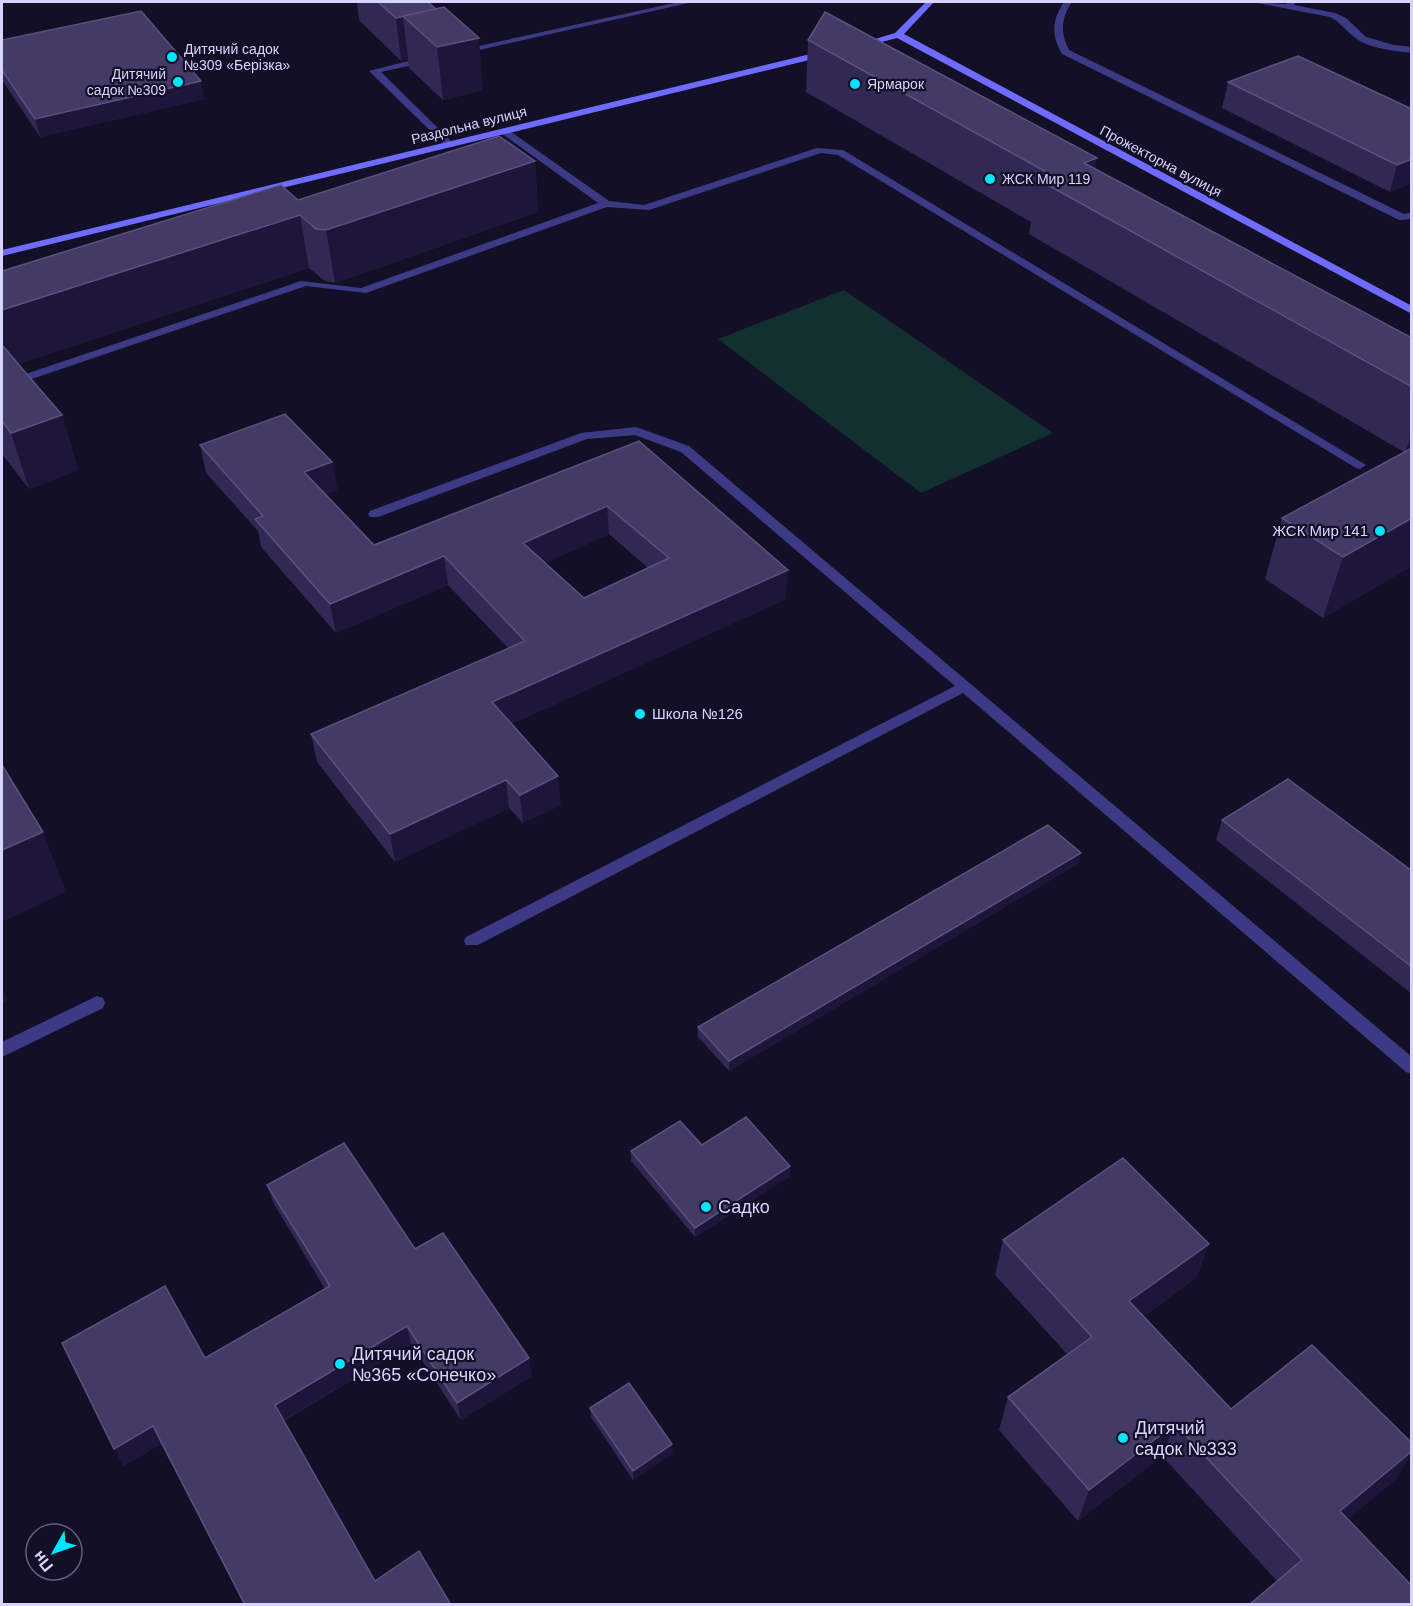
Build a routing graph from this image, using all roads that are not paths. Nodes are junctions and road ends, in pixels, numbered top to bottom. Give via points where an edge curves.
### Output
1 (689, 2) edge
2 (930, 2) edge
3 (1068, 2) edge
4 (1256, 2) edge
5 (1290, 4) edge
6 (898, 35) junction
7 (852, 46) edge
8 (840, 49) edge
9 (454, 50) edge
10 (1412, 50) edge
11 (439, 56) edge
12 (504, 131) junction
13 (449, 144) junction
14 (606, 204) junction
15 (1412, 215) edge
16 (2, 253) edge
17 (1412, 311) edge
18 (2, 386) edge
19 (1360, 465) dead end
20 (374, 514) dead end
21 (964, 687) junction
22 (472, 941) dead end
23 (97, 1003) dead end
24 (2, 1050) edge
25 (1412, 1067) edge

1 - 9 lane
2 - 6 street
3 - 15 lane via 1059,13 1057,36 1065,52 1403,218
4 - 5 lane
5 - 10 lane via 1343,20 1364,39
6 - 7 street
6 - 17 street, Прожекторна вулиця
8 - 12 street, Раздольна вулиця
11 - 13 lane via 374,71
12 - 13 street, Раздольна вулиця
12 - 14 lane
13 - 16 street, Раздольна вулиця
14 - 18 lane via 362,291 305,283
14 - 19 lane via 645,208 800,155 820,150 840,152
20 - 21 lane via 585,436 636,431 685,449
21 - 22 lane
21 - 25 lane
23 - 24 lane

